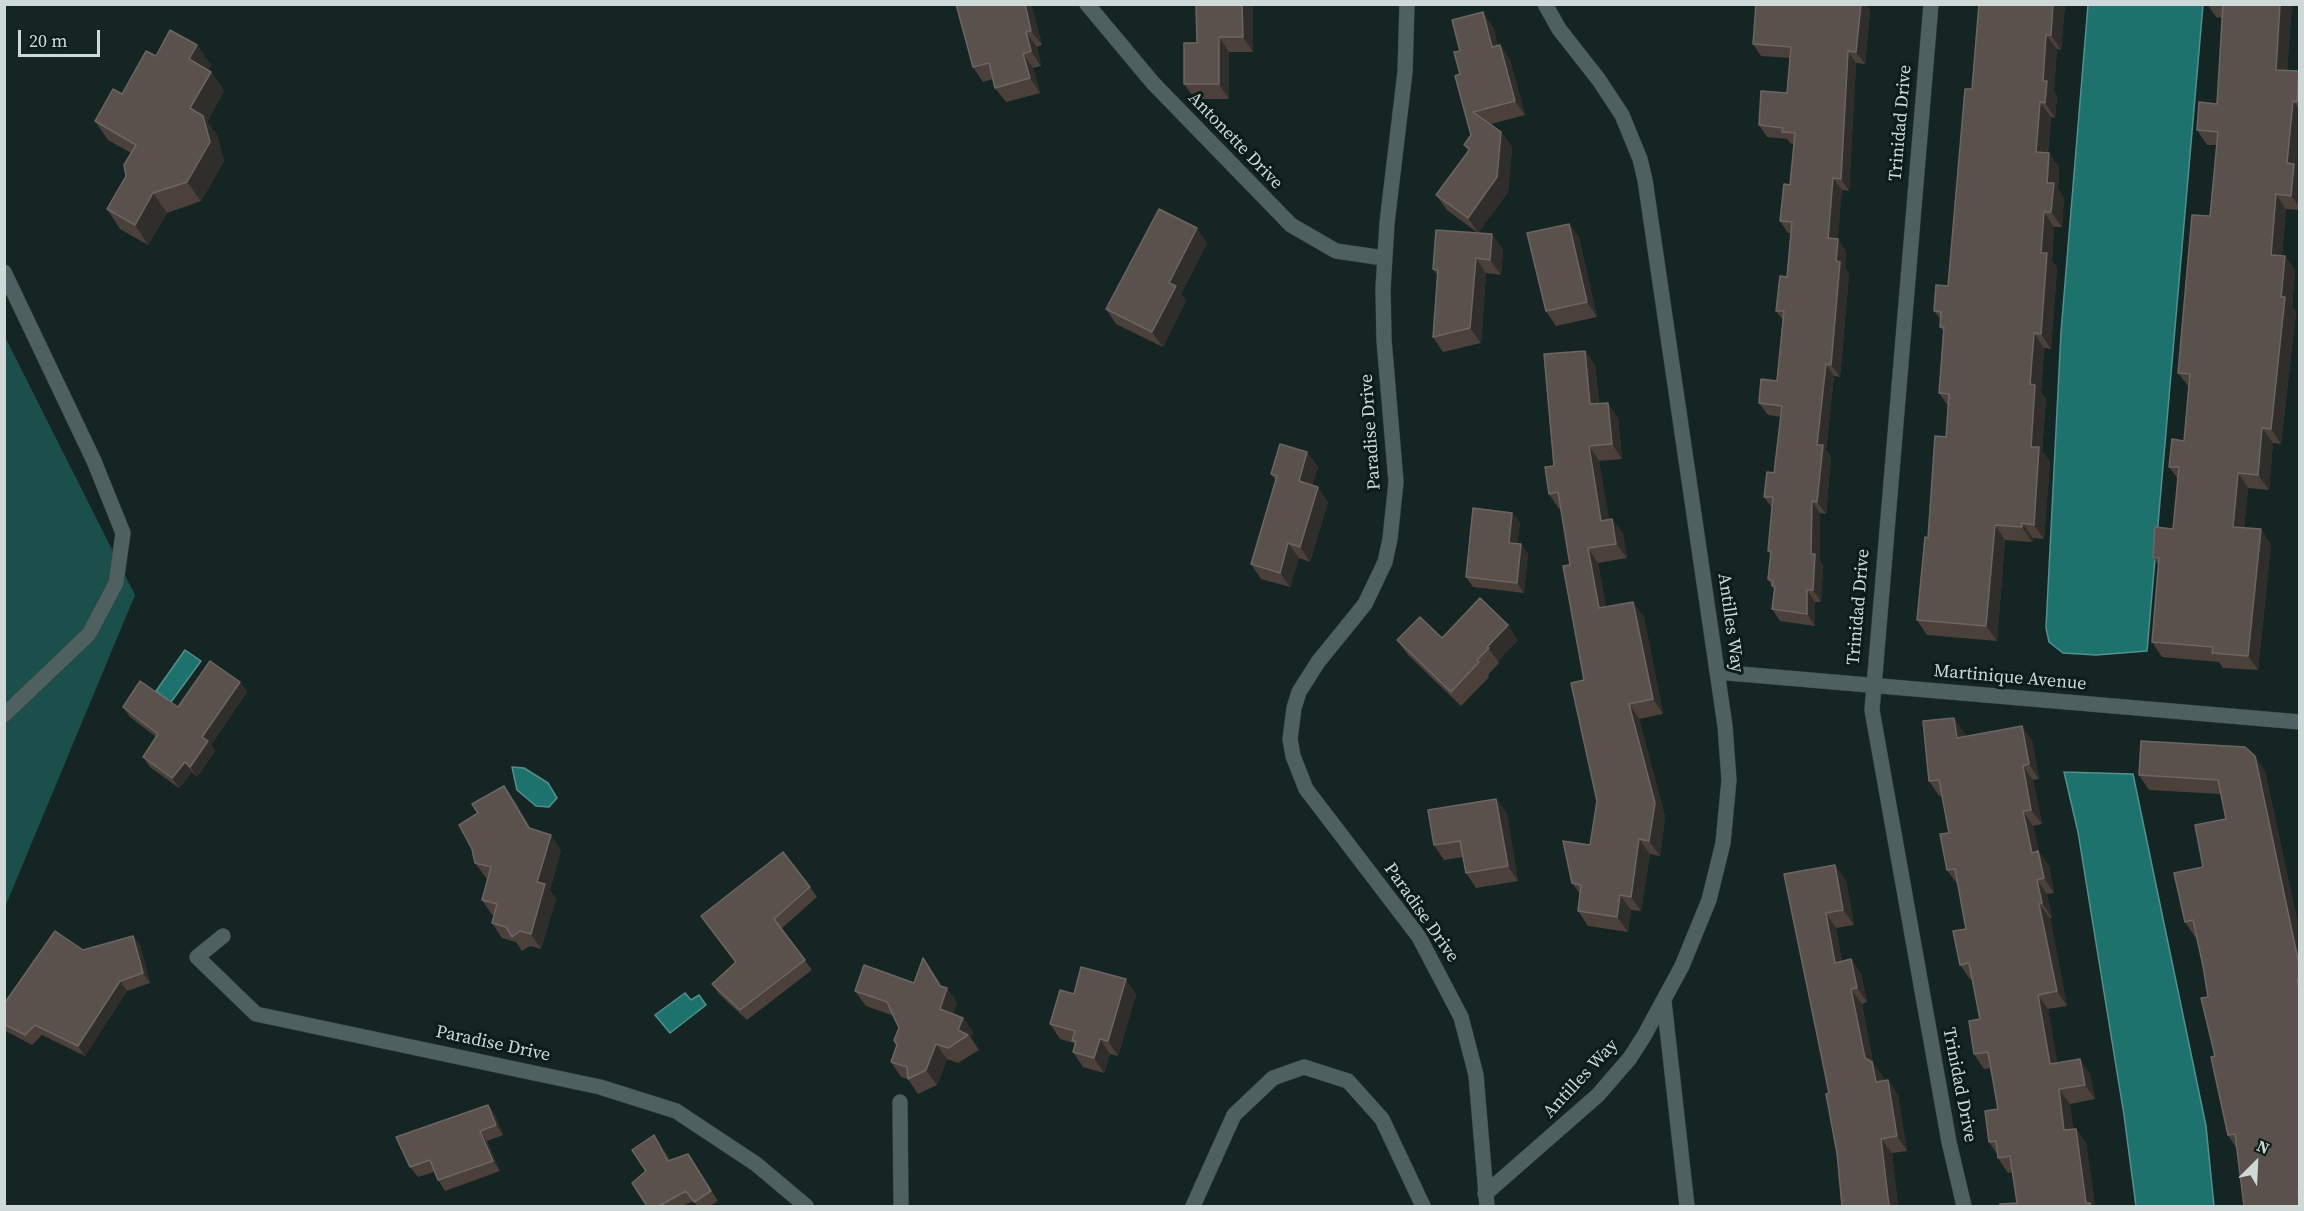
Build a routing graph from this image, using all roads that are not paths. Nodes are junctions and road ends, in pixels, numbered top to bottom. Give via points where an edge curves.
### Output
1 (1087, 4) edge
2 (1407, 4) edge
3 (1545, 4) edge
4 (1931, 4) edge
5 (1384, 258) junction
6 (4, 272) edge
7 (1717, 672) junction
8 (1872, 686) junction
9 (4, 715) edge
10 (2300, 722) edge
11 (224, 936) dead end
12 (1664, 1001) junction
13 (900, 1102) dead end
14 (1486, 1200) edge
15 (806, 1206) edge
16 (901, 1206) edge
17 (1193, 1206) edge
18 (1423, 1206) edge
19 (1687, 1206) edge
20 (1964, 1206) edge

1 - 5 street, Antonette Drive via 1153,83 1291,225 1336,251
2 - 5 street, Paradise Drive via 1405,72
3 - 7 street, Antilles Way via 1559,30 1611,96 1640,159
4 - 8 street, Trinidad Drive
5 - 14 street, Paradise Drive via 1384,340 1396,482 1390,539 1385,562 1365,604 1299,692 1290,739 1306,789 1403,913 1435,963 1458,1010 1476,1075
6 - 9 street via 94,461 123,533 116,583 89,634
7 - 8 street, Martinique Avenue
7 - 12 street, Antilles Way via 1729,780 1724,843 1699,927
8 - 10 street, Martinique Avenue
8 - 20 street, Trinidad Drive via 1873,722
11 - 15 street, Paradise Drive via 197,957 256,1014 600,1087 676,1111 756,1164
12 - 14 street, Antilles Way via 1630,1058 1598,1095
12 - 19 street
13 - 16 street
17 - 18 street via 1234,1115 1274,1078 1304,1067 1348,1081 1382,1119

